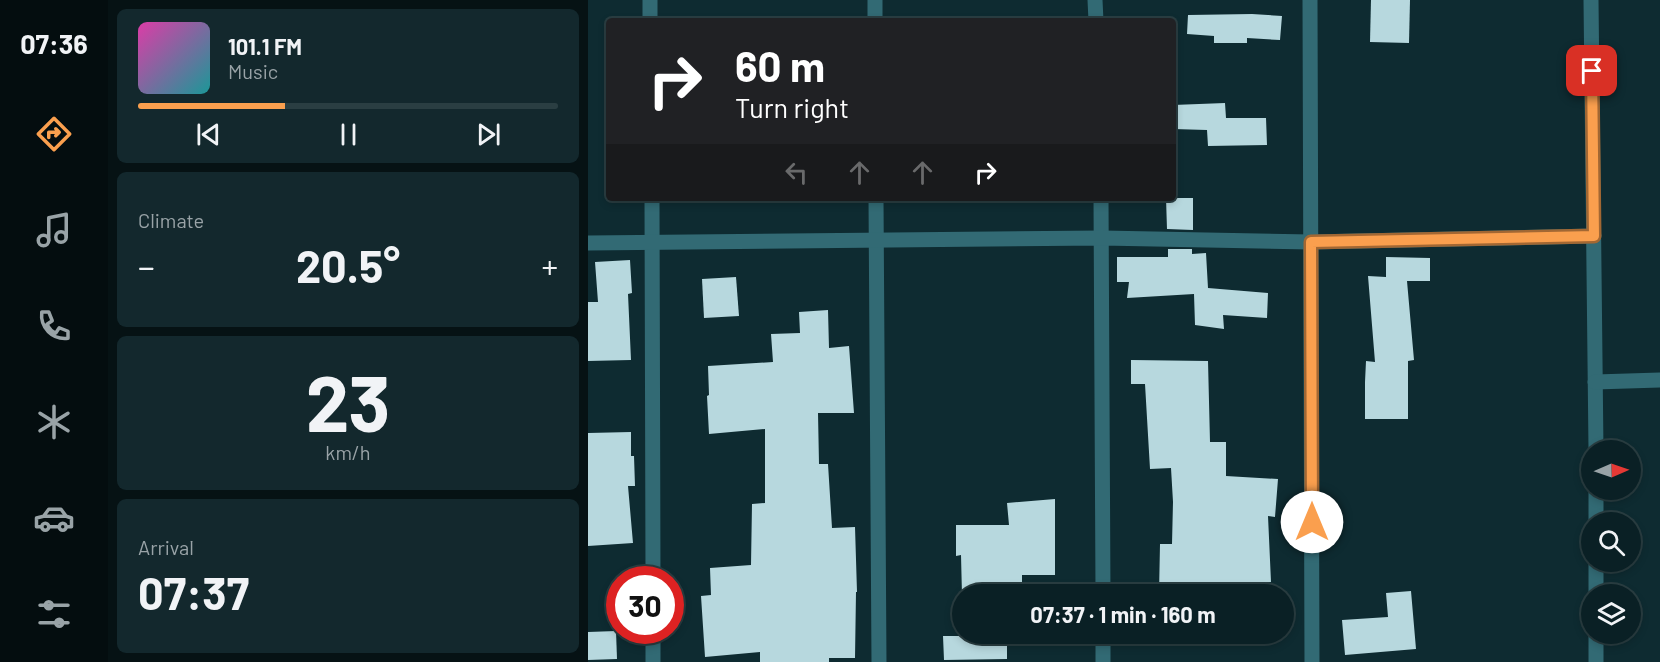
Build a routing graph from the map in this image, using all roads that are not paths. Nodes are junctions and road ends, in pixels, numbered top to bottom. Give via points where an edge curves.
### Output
1 (650, 0) edge
2 (875, 0) edge
3 (1095, 0) edge
4 (1310, 0) edge
5 (1591, 0) edge
6 (650, 18) edge
7 (875, 18) edge
8 (1096, 18) edge
9 (652, 201) edge
10 (876, 201) edge
11 (1101, 201) edge
12 (1594, 236) junction
13 (1102, 238) junction
14 (877, 240) junction
15 (652, 242) junction
16 (1311, 242) junction
17 (588, 243) edge
18 (1660, 380) edge
19 (1595, 382) junction
20 (1596, 440) edge
21 (653, 566) edge
22 (1102, 584) edge
23 (653, 644) edge
24 (1103, 644) edge
25 (1596, 644) edge
26 (653, 662) edge
27 (879, 662) edge
28 (1103, 662) edge
29 (1312, 662) edge
30 (1596, 662) edge

1 - 6 street
2 - 7 street
3 - 8 street
4 - 16 street
5 - 12 street
9 - 15 street
10 - 14 street
11 - 13 street
12 - 16 street
12 - 19 street
13 - 14 street
13 - 16 street
13 - 22 street
14 - 15 street
14 - 27 street
15 - 17 street
15 - 21 street
16 - 29 street
18 - 19 street
19 - 20 street
23 - 26 street
24 - 28 street
25 - 30 street

